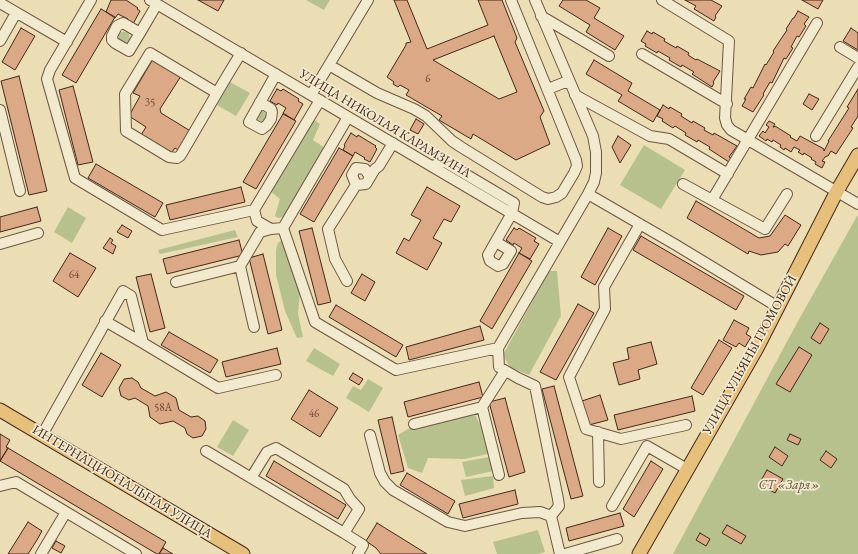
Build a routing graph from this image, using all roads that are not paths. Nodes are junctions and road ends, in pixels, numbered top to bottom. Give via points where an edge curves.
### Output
1 (92, 0) edge
2 (368, 0) edge
3 (511, 0) edge
4 (534, 0) edge
5 (662, 0) edge
6 (153, 2) edge
7 (0, 4) edge
8 (16, 13) junction
9 (541, 16) junction
10 (817, 23) dead end
11 (140, 33) junction
12 (0, 41) edge
13 (67, 42) junction
14 (840, 47) dead end
15 (129, 51) junction
16 (241, 53) junction
17 (642, 54) dead end
18 (609, 56) dead end
19 (858, 58) edge
20 (145, 61) junction
21 (329, 65) junction
22 (858, 67) edge
23 (276, 74) junction
24 (568, 80) junction
25 (548, 89) junction
26 (217, 93) junction
27 (575, 95) junction
28 (316, 97) junction
29 (260, 102) dead end
30 (727, 104) junction
31 (0, 110) edge
32 (348, 117) junction
33 (816, 136) dead end
34 (748, 140) junction
35 (393, 143) junction
36 (858, 155) edge
37 (728, 174) junction
38 (370, 177) junction
39 (683, 184) dead end
40 (356, 185) junction
41 (20, 191) dead end
42 (837, 192) junction
43 (588, 194) junction
44 (787, 194) dead end
45 (712, 200) junction
46 (858, 204) edge
47 (254, 210) junction
48 (512, 213) junction
49 (257, 221) junction
50 (640, 224) junction
51 (283, 228) junction
52 (271, 229) junction
53 (260, 232) junction
54 (38, 234) dead end
55 (496, 242) dead end
56 (560, 242) junction
57 (0, 244) edge
58 (240, 266) junction
59 (348, 281) dead end
60 (176, 282) dead end
61 (778, 307) junction
62 (105, 321) junction
63 (254, 327) dead end
64 (143, 343) junction
65 (498, 348) junction
66 (505, 371) junction
67 (276, 375) dead end
68 (482, 407) junction
69 (0, 410) edge
70 (414, 424) dead end
71 (686, 425) dead end
72 (598, 432) junction
73 (644, 434) junction
74 (42, 435) junction
75 (370, 435) dead end
76 (647, 446) junction
77 (206, 451) dead end
78 (687, 469) junction
79 (499, 475) dead end
80 (251, 478) junction
81 (599, 482) dead end
82 (0, 486) edge
83 (612, 506) dead end
84 (66, 512) junction
85 (551, 516) junction
86 (344, 533) junction
87 (617, 539) dead end
88 (227, 550) edge
89 (41, 554) edge
90 (136, 554) edge
91 (243, 554) edge
92 (358, 554) edge
93 (560, 554) edge
94 (564, 554) edge
95 (639, 554) edge

1 - 13 street
2 - 21 street
3 - 25 street
4 - 9 street
5 - 30 street via 729,41
6 - 11 street
6 - 16 street, УЛИЦА НИКОЛАЯ КАРАМЗИНА
7 - 8 street
8 - 12 street
8 - 13 street
9 - 18 street
9 - 24 street
10 - 34 street
11 - 15 street
11 - 15 street via 123,23 112,33 112,40
13 - 47 street via 47,79 75,178 162,230
14 - 19 street
15 - 20 street
16 - 23 street, УЛИЦА НИКОЛАЯ КАРАМЗИНА
16 - 26 street
17 - 30 street
20 - 26 street via 150,53
20 - 26 street via 125,94 126,131 169,157 177,158 182,153
21 - 25 street via 377,93 426,116 452,141 542,197 548,198 562,193 576,170 577,163
21 - 28 street
22 - 33 street
23 - 28 street, УЛИЦА НИКОЛАЯ КАРАМЗИНА
23 - 29 street
24 - 25 street
24 - 27 street
27 - 37 street via 650,136 669,139
27 - 43 street via 593,136 596,152 596,173
28 - 32 street, УЛИЦА НИКОЛАЯ КАРАМЗИНА
28 - 47 street
30 - 34 street via 727,125
31 - 41 street
32 - 35 street, УЛИЦА НИКОЛАЯ КАРАМЗИНА
32 - 51 street
34 - 37 street
34 - 42 street
35 - 38 street
35 - 48 street, УЛИЦА НИКОЛАЯ КАРАМЗИНА
36 - 42 main road, УЛИЦА УЛЬЯНЫ ГРОМОВОЙ
37 - 45 street
38 - 40 street via 366,184
38 - 40 street via 365,169 356,168 352,175
39 - 45 street
40 - 59 street via 328,229 335,258
42 - 46 street
42 - 61 main road, УЛИЦА УЛЬЯНЫ ГРОМОВОЙ
43 - 50 street
43 - 56 street
44 - 45 street via 765,229
47 - 49 street
48 - 55 street
48 - 56 street, УЛИЦА НИКОЛАЯ КАРАМЗИНА
49 - 52 street
49 - 53 street
50 - 61 street
50 - 72 street via 604,287 606,309 569,376 586,429
51 - 52 street
51 - 65 street via 315,322 396,370
52 - 53 street
53 - 58 street
54 - 57 street
56 - 65 street
58 - 60 street
58 - 63 street
61 - 78 main road, УЛИЦА УЛЬЯНЫ ГРОМОВОЙ
62 - 64 street
62 - 64 street via 123,291 131,296
62 - 74 street
64 - 67 street via 218,388
65 - 66 street via 499,367
66 - 68 street
66 - 85 street via 535,386 559,506
68 - 70 street
68 - 79 street
69 - 74 main road, ИНТЕРНАЦИОНАЛЬНАЯ УЛИЦА
71 - 73 street
72 - 73 street via 621,439
72 - 81 street
73 - 76 street
74 - 88 main road, ИНТЕРНАЦИОНАЛЬНАЯ УЛИЦА
75 - 85 street via 380,473 385,482 393,490 448,522 465,526 522,513 540,512
76 - 78 street
76 - 83 street
77 - 80 street
78 - 95 main road, УЛИЦА УЛЬЯНЫ ГРОМОВОЙ
80 - 86 street
80 - 86 street via 267,452 276,448 344,489 358,509
82 - 84 street via 16,482
84 - 89 street
84 - 90 street
85 - 93 street
86 - 92 street via 363,545
87 - 94 street
88 - 91 main road, ИНТЕРНАЦИОНАЛЬНАЯ УЛИЦА

